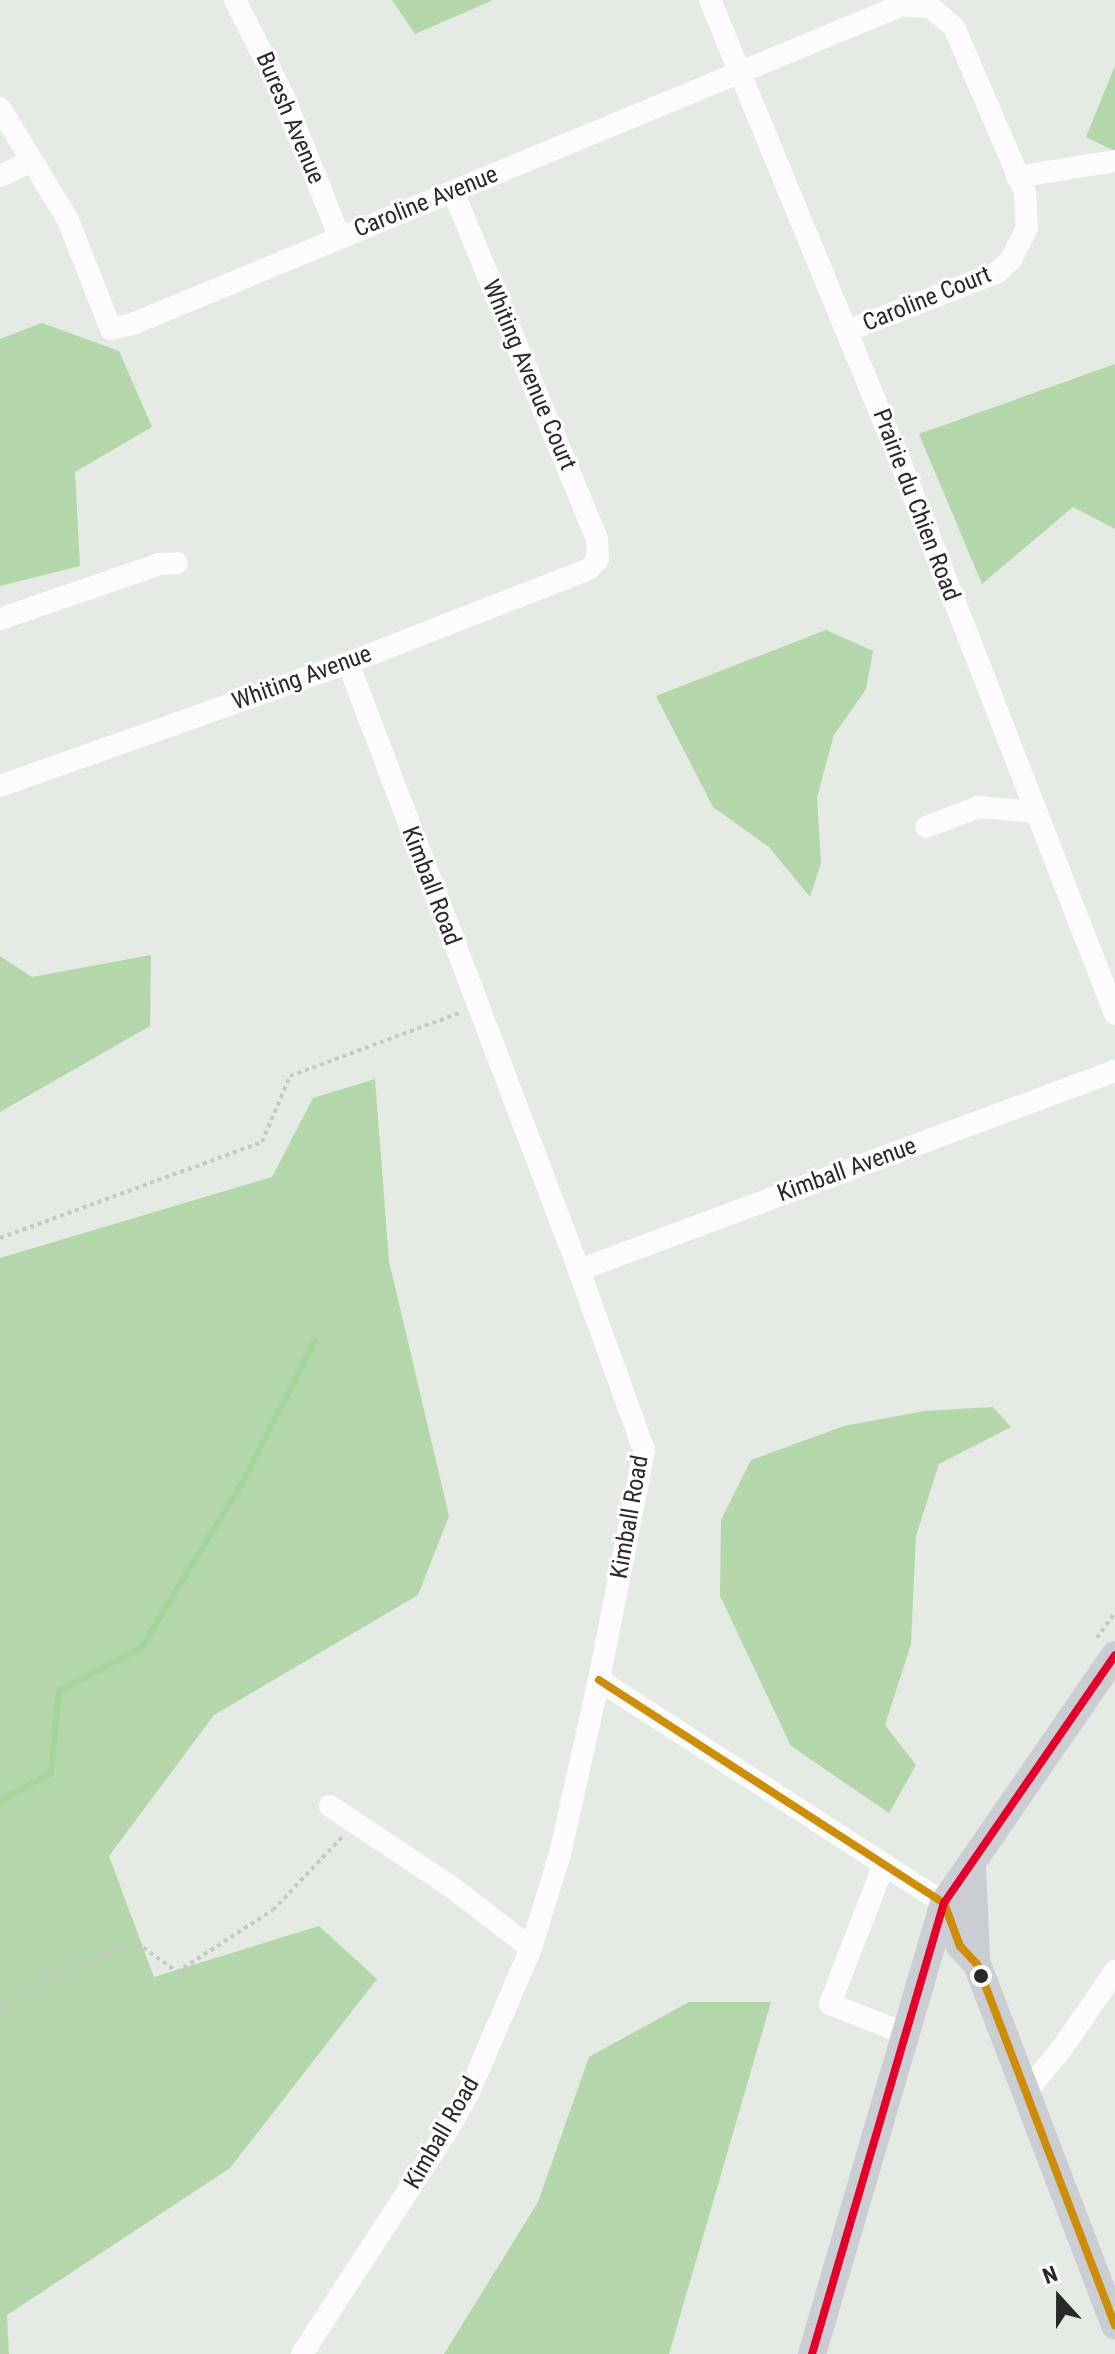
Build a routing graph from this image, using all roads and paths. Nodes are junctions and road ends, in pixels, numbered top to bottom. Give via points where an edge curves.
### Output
1 (235, 0) edge
2 (710, 0) edge
3 (740, 72) junction
4 (0, 108) edge
5 (32, 161) junction
6 (1115, 161) edge
7 (0, 176) edge
8 (1017, 177) junction
9 (453, 192) junction
10 (340, 238) junction
11 (847, 331) junction
12 (598, 559) joint
13 (177, 563) dead end
14 (0, 619) edge
15 (348, 663) junction
16 (0, 786) edge
17 (1036, 812) junction
18 (926, 827) dead end
19 (478, 1006) junction
20 (1115, 1014) edge
21 (1115, 1071) edge
22 (0, 1238) edge
23 (579, 1270) junction
24 (1115, 1655) edge
25 (599, 1680) junction
26 (330, 1806) dead end
27 (356, 1822) junction
28 (884, 1864) junction
29 (972, 1865) junction
30 (944, 1903) junction
31 (531, 1948) junction
32 (977, 1964) junction
33 (1115, 1971) edge
34 (921, 1984) junction
35 (0, 2008) edge
36 (907, 2034) junction
37 (1026, 2092) junction
38 (1115, 2326) edge
39 (302, 2354) edge
40 (812, 2354) edge

1 - 10 street, Buresh Avenue via 283,95
2 - 3 street, Prairie du Chien Road
3 - 8 street, Caroline Court via 900,6 930,7 954,27
3 - 9 street, Caroline Avenue
3 - 11 street, Prairie du Chien Road
4 - 5 street
5 - 7 street
5 - 10 street, Caroline Avenue via 68,220 111,329
6 - 8 street
8 - 11 street, Caroline Court via 1028,208 1027,228 1011,260 996,273
9 - 10 street, Caroline Avenue
9 - 12 street, Whiting Avenue Court via 597,539
11 - 17 street, Prairie du Chien Road
12 - 15 street, Whiting Avenue via 589,569
13 - 14 street via 160,564
15 - 16 street, Whiting Avenue
15 - 19 street, Kimball Road
17 - 18 street via 978,807
17 - 20 street, Prairie du Chien Road
19 - 22 path via 290,1076 262,1142
19 - 23 street, Kimball Road
21 - 23 street, Kimball Avenue
23 - 25 street, Kimball Road via 644,1450
24 - 29 main road
25 - 28 street
25 - 31 street, Kimball Road via 560,1854
26 - 27 street
27 - 31 street
27 - 35 path via 273,1910 177,1972 137,1943 47,1976
28 - 30 street
28 - 36 street via 830,2004
29 - 30 main road
29 - 32 main road
30 - 32 main road via 960,1946
30 - 34 main road
31 - 39 street, Kimball Road via 469,2092
32 - 34 main road via 946,1964
32 - 37 main road
33 - 37 street
34 - 36 main road
36 - 40 main road
37 - 38 main road

